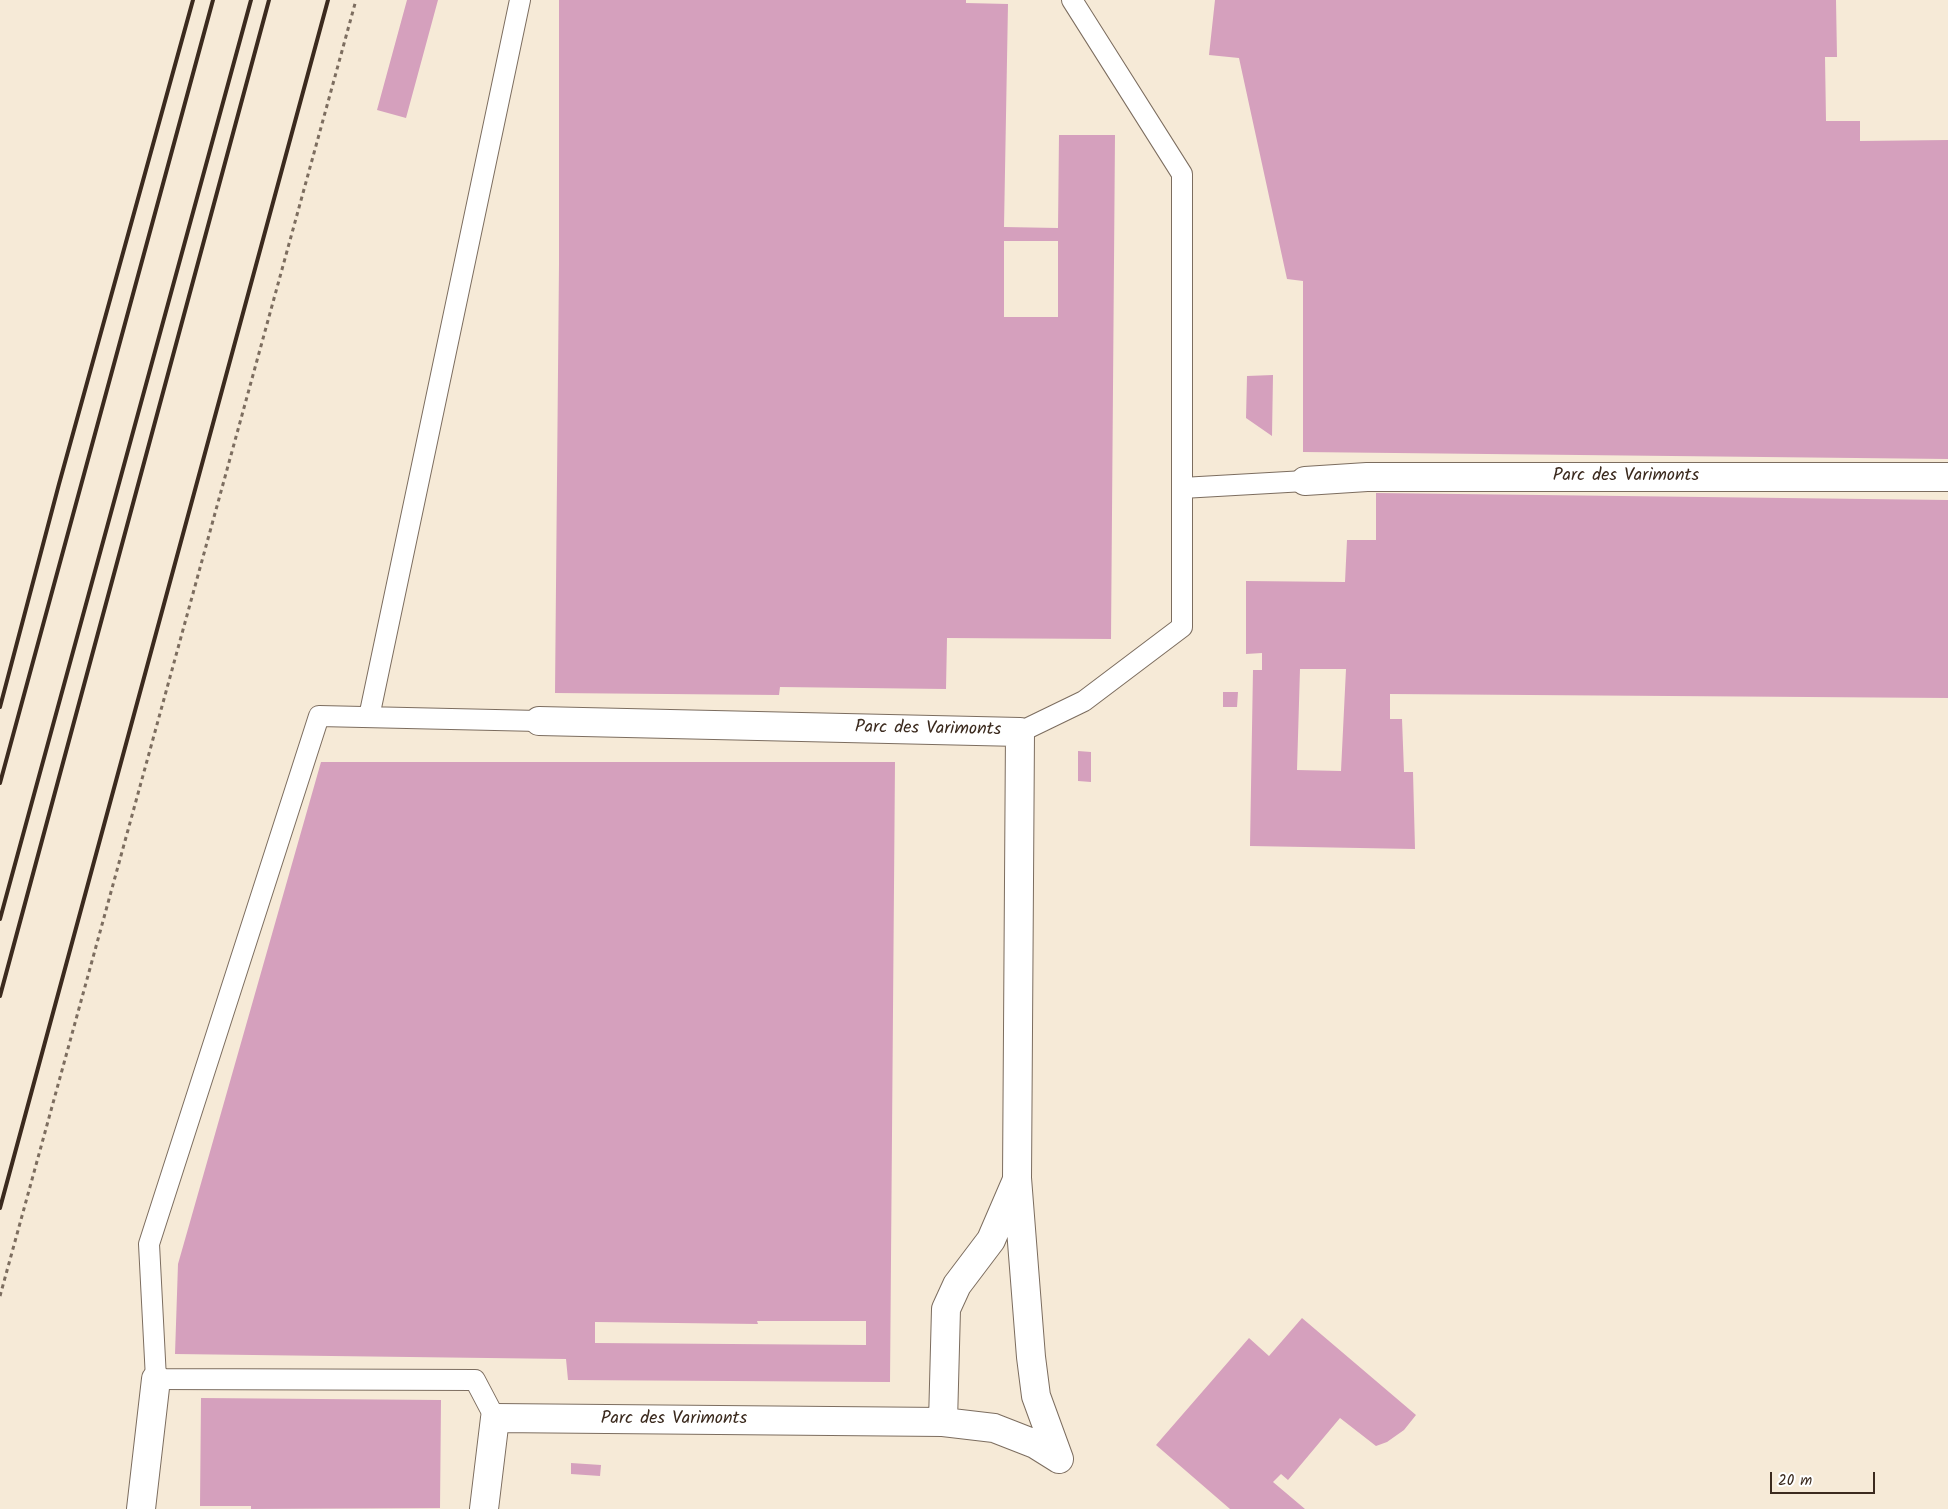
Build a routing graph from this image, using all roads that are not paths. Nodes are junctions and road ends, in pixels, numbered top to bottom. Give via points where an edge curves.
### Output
1 (520, 0) edge
2 (1072, 0) edge
3 (1948, 476) edge
4 (1305, 481) joint
5 (1182, 488) junction
6 (369, 717) junction
7 (539, 721) joint
8 (1020, 732) junction
9 (1017, 1178) junction
10 (156, 1379) junction
11 (496, 1418) junction
12 (943, 1422) junction
13 (142, 1509) edge
14 (484, 1509) edge

1 - 6 lane
2 - 5 lane via 1182,174
3 - 4 street, Parc des Varimonts via 1377,477
4 - 5 lane
5 - 8 lane via 1182,627 1084,701
6 - 7 lane
6 - 10 lane via 319,716 149,1244
7 - 8 street, Parc des Varimonts
8 - 9 street, Parc des Varimonts
9 - 12 street, Parc des Varimonts via 991,1240 957,1285 946,1309
9 - 12 street, Parc des Varimonts via 1036,1396 1059,1459 1035,1444 994,1428
10 - 11 lane via 475,1380
10 - 13 street
11 - 12 street, Parc des Varimonts
11 - 14 street

